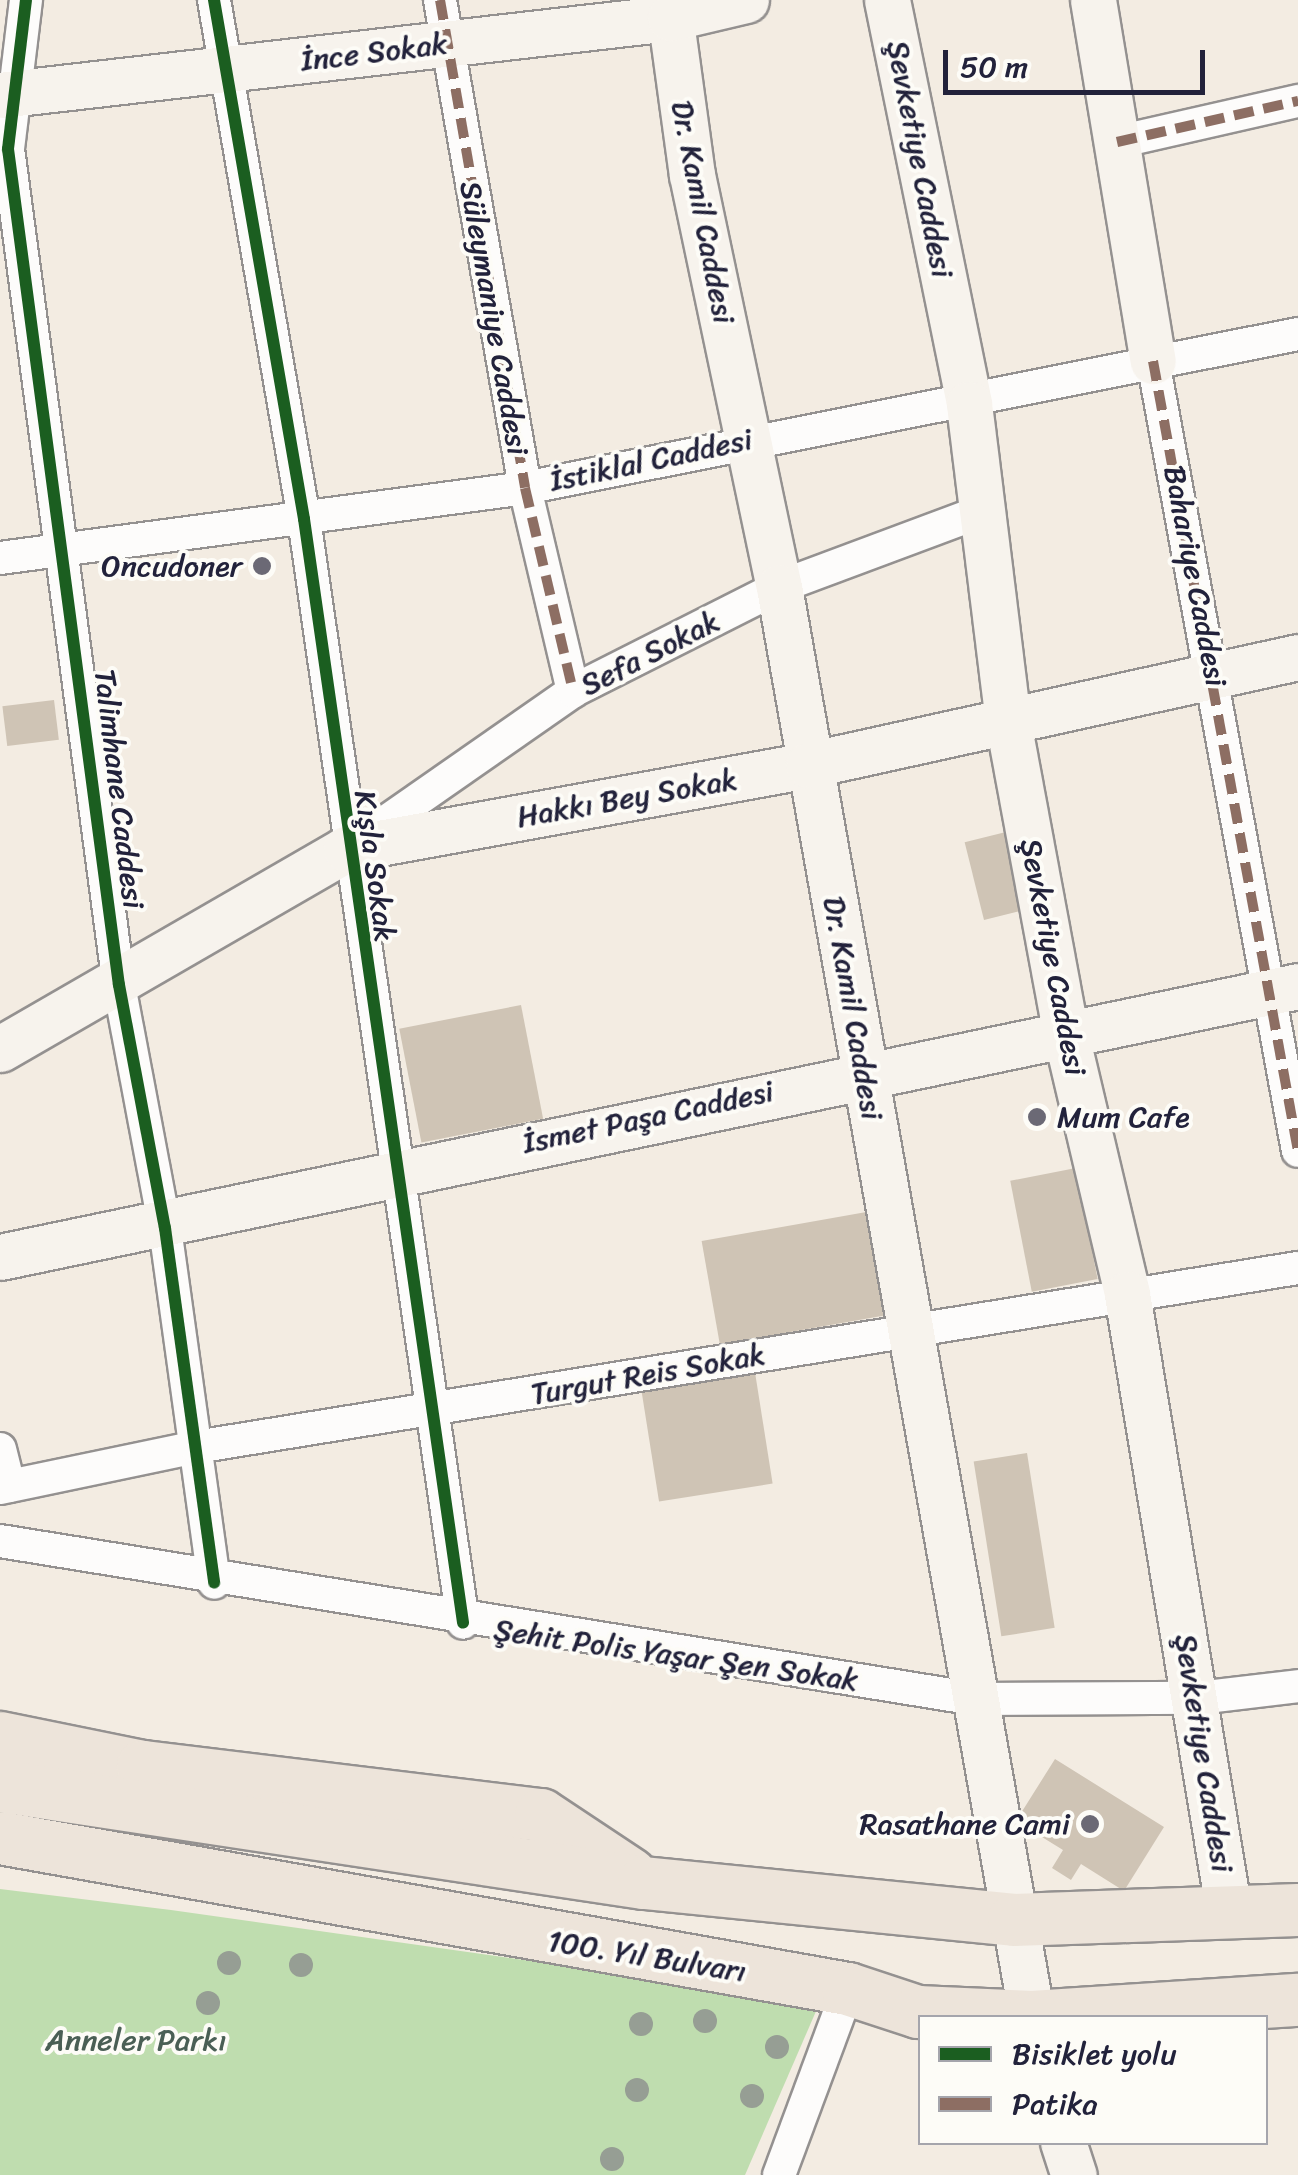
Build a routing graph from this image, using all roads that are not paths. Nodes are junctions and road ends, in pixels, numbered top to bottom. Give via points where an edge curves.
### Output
1 (26, 0) edge
2 (214, 0) edge
3 (746, 0) edge
4 (887, 0) edge
5 (1092, 0) edge
6 (669, 9) edge
7 (443, 22) edge
8 (219, 70) junction
9 (11, 96) edge
10 (1298, 100) edge
11 (1117, 142) junction
12 (1298, 334) edge
13 (1152, 361) junction
14 (969, 404) junction
15 (748, 438) junction
16 (525, 488) junction
17 (982, 511) junction
18 (304, 519) junction
19 (64, 552) junction
20 (0, 558) edge
21 (779, 587) junction
22 (1298, 657) edge
23 (1216, 674) junction
24 (572, 692) junction
25 (1008, 722) junction
26 (808, 765) junction
27 (346, 849) junction
28 (119, 985) junction
29 (1280, 988) edge
30 (1065, 1031) junction
31 (0, 1049) edge
32 (864, 1070) junction
33 (1298, 1151) edge
34 (396, 1172) junction
35 (166, 1228) junction
36 (0, 1257) edge
37 (1298, 1268) edge
38 (1127, 1294) junction
39 (913, 1327) junction
40 (435, 1412) junction
41 (196, 1447) junction
42 (0, 1449) edge
43 (4, 1487) edge
44 (0, 1542) edge
45 (214, 1582) junction
46 (463, 1623) junction
47 (1298, 1686) edge
48 (1198, 1698) junction
49 (976, 1699) junction
50 (0, 1738) edge
51 (0, 1786) edge
52 (0, 1838) edge
53 (644, 1883) junction
54 (1298, 1910) edge
55 (1228, 1913) junction
56 (1014, 1920) junction
57 (848, 1988) junction
58 (1298, 2000) edge
59 (975, 2015) edge
60 (1031, 2015) edge
61 (1076, 2015) edge
62 (1065, 2145) edge
63 (778, 2175) edge
64 (1074, 2175) edge

1 - 9 street, Talimhane Caddesi
2 - 8 street, Kışla Sokak
3 - 6 main road, İnce Sokak
4 - 14 main road, Şevketiye Caddesi
5 - 11 main road, Bahariye Caddesi
6 - 7 main road, İnce Sokak
6 - 15 main road, Dr. Kamil Caddesi
7 - 8 main road, İnce Sokak
7 - 16 street, Süleymaniye Caddesi
8 - 9 main road, İnce Sokak
8 - 18 street, Kışla Sokak
9 - 19 street, Talimhane Caddesi via 8,149
10 - 11 street
11 - 13 main road, Bahariye Caddesi
12 - 13 street, İstiklal Caddesi
13 - 14 street, İstiklal Caddesi
13 - 23 street, Bahariye Caddesi
14 - 15 street, İstiklal Caddesi
14 - 17 main road, Şevketiye Caddesi
15 - 16 street, İstiklal Caddesi
15 - 21 main road, Dr. Kamil Caddesi
16 - 18 street, İstiklal Caddesi
16 - 24 street, Süleymaniye Caddesi
17 - 21 street, Sefa Sokak
17 - 25 main road, Şevketiye Caddesi
18 - 19 street, İstiklal Caddesi
18 - 27 street, Kışla Sokak
19 - 20 street, İstiklal Caddesi
19 - 28 street, Talimhane Caddesi
21 - 24 street, Sefa Sokak
21 - 26 main road, Dr. Kamil Caddesi
22 - 23 main road, Hakkı Bey Sokak
23 - 25 main road, Hakkı Bey Sokak
23 - 29 street, Bahariye Caddesi
24 - 27 street, Sefa Sokak
25 - 26 main road, Hakkı Bey Sokak
25 - 30 main road, Şevketiye Caddesi
26 - 27 main road, Hakkı Bey Sokak
26 - 32 main road, Dr. Kamil Caddesi
27 - 28 main road, Hakkı Bey Sokak
27 - 34 street, Kışla Sokak
28 - 31 main road, Hakkı Bey Sokak
28 - 35 street, Talimhane Caddesi
29 - 30 main road, İsmet Paşa Caddesi
29 - 33 street, Bahariye Caddesi
30 - 32 main road, İsmet Paşa Caddesi
30 - 38 main road, Şevketiye Caddesi
32 - 34 main road, İsmet Paşa Caddesi
32 - 39 main road, Dr. Kamil Caddesi
34 - 35 main road, İsmet Paşa Caddesi
34 - 40 street, Kışla Sokak
35 - 36 main road, İsmet Paşa Caddesi
35 - 41 street, Talimhane Caddesi
37 - 38 street, Turgut Reis Sokak
38 - 39 street, Turgut Reis Sokak
38 - 48 main road, Şevketiye Caddesi
39 - 40 street, Turgut Reis Sokak
39 - 49 main road, Dr. Kamil Caddesi
40 - 41 street, Turgut Reis Sokak
40 - 46 street, Kışla Sokak
41 - 43 street, Turgut Reis Sokak
41 - 45 street, Talimhane Caddesi
42 - 43 street
44 - 45 street, Şehit Polis Yaşar Şen Sokak
45 - 46 street, Şehit Polis Yaşar Şen Sokak
46 - 49 street, Şehit Polis Yaşar Şen Sokak
47 - 48 street, Şehit Polis Yaşar Şen Sokak
48 - 49 street, Şehit Polis Yaşar Şen Sokak
48 - 55 main road, Şevketiye Caddesi
49 - 56 main road, Dr. Kamil Caddesi
50 - 53 main road via 143,1767 542,1816
51 - 53 main road
52 - 57 main road, 100. Yıl Bulvarı via 496,1932
53 - 56 main road
54 - 55 main road
55 - 56 main road
56 - 60 main road, Dr. Kamil Caddesi
57 - 59 main road, 100. Yıl Bulvarı via 918,2012
57 - 63 street
58 - 61 main road, 100. Yıl Bulvarı
62 - 64 main road

